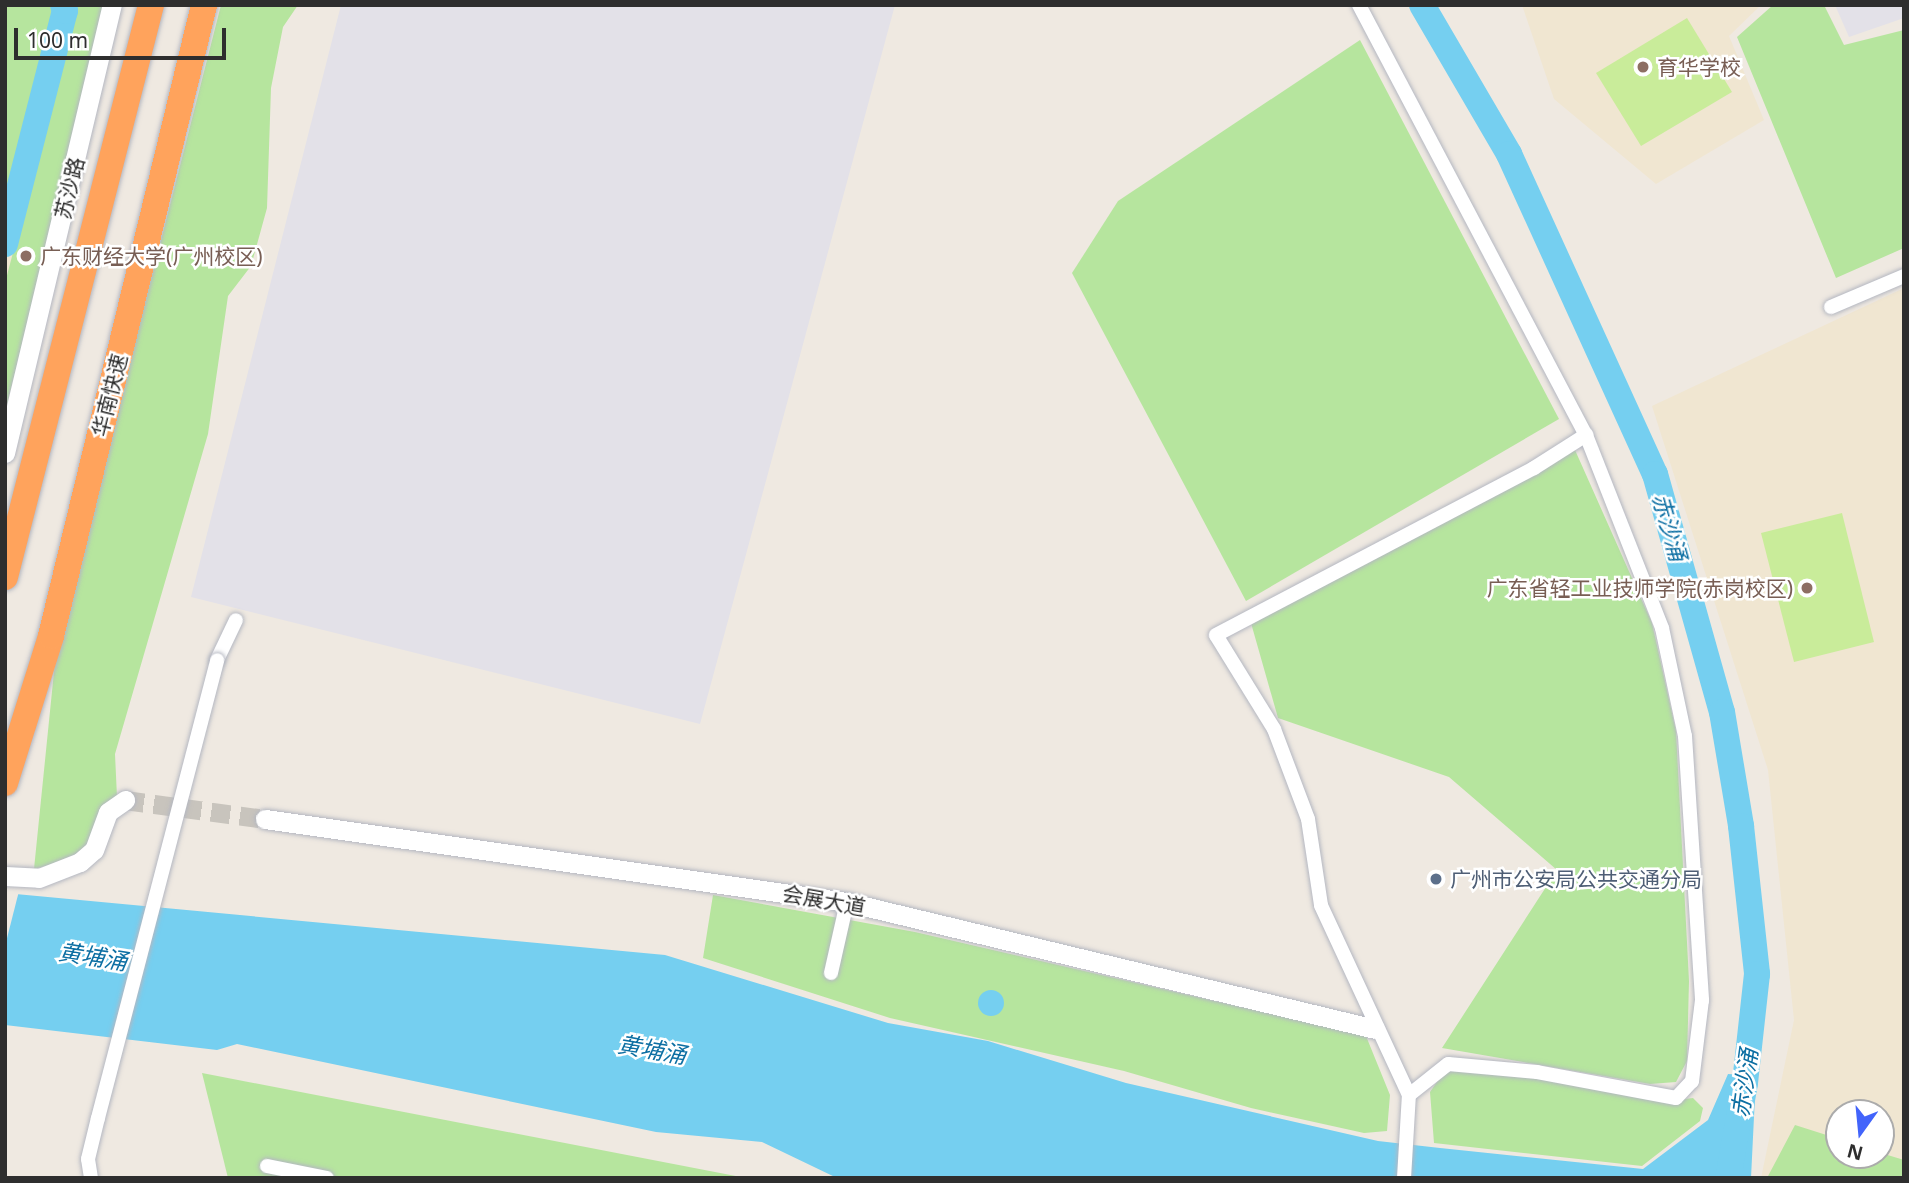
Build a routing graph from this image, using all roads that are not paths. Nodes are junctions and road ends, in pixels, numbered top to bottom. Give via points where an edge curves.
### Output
1 (112, 5) edge
2 (132, 5) edge
3 (151, 5) edge
4 (204, 5) edge
5 (1359, 5) edge
6 (119, 132) junction
7 (1904, 276) edge
8 (1831, 307) dead end
9 (1586, 435) junction
10 (5, 453) edge
11 (5, 577) edge
12 (236, 620) dead end
13 (5, 783) edge
14 (125, 800) dead end
15 (265, 818) tunnel mouth
16 (5, 876) edge
17 (847, 902) junction
18 (831, 973) dead end
19 (1375, 1029) junction
20 (1409, 1096) junction
21 (267, 1166) dead end
22 (91, 1178) edge
23 (327, 1178) edge
24 (1404, 1178) edge

1 - 10 street, 苏沙路
2 - 6 highway
3 - 6 highway
4 - 13 highway, 华南快速 via 51,636
5 - 9 street
6 - 11 highway
7 - 8 street
9 - 19 street via 1554,457 1216,635 1274,729 1308,819 1321,905
9 - 20 street via 1662,628 1685,736 1702,1000 1692,1082 1675,1098 1537,1072 1448,1064
12 - 22 street, bridge via 217,660 88,1159
14 - 16 street via 108,812 94,850 80,862 39,878
15 - 17 street, 会展大道
17 - 18 street
17 - 19 street, 会展大道
19 - 20 street
20 - 24 street
21 - 23 street

